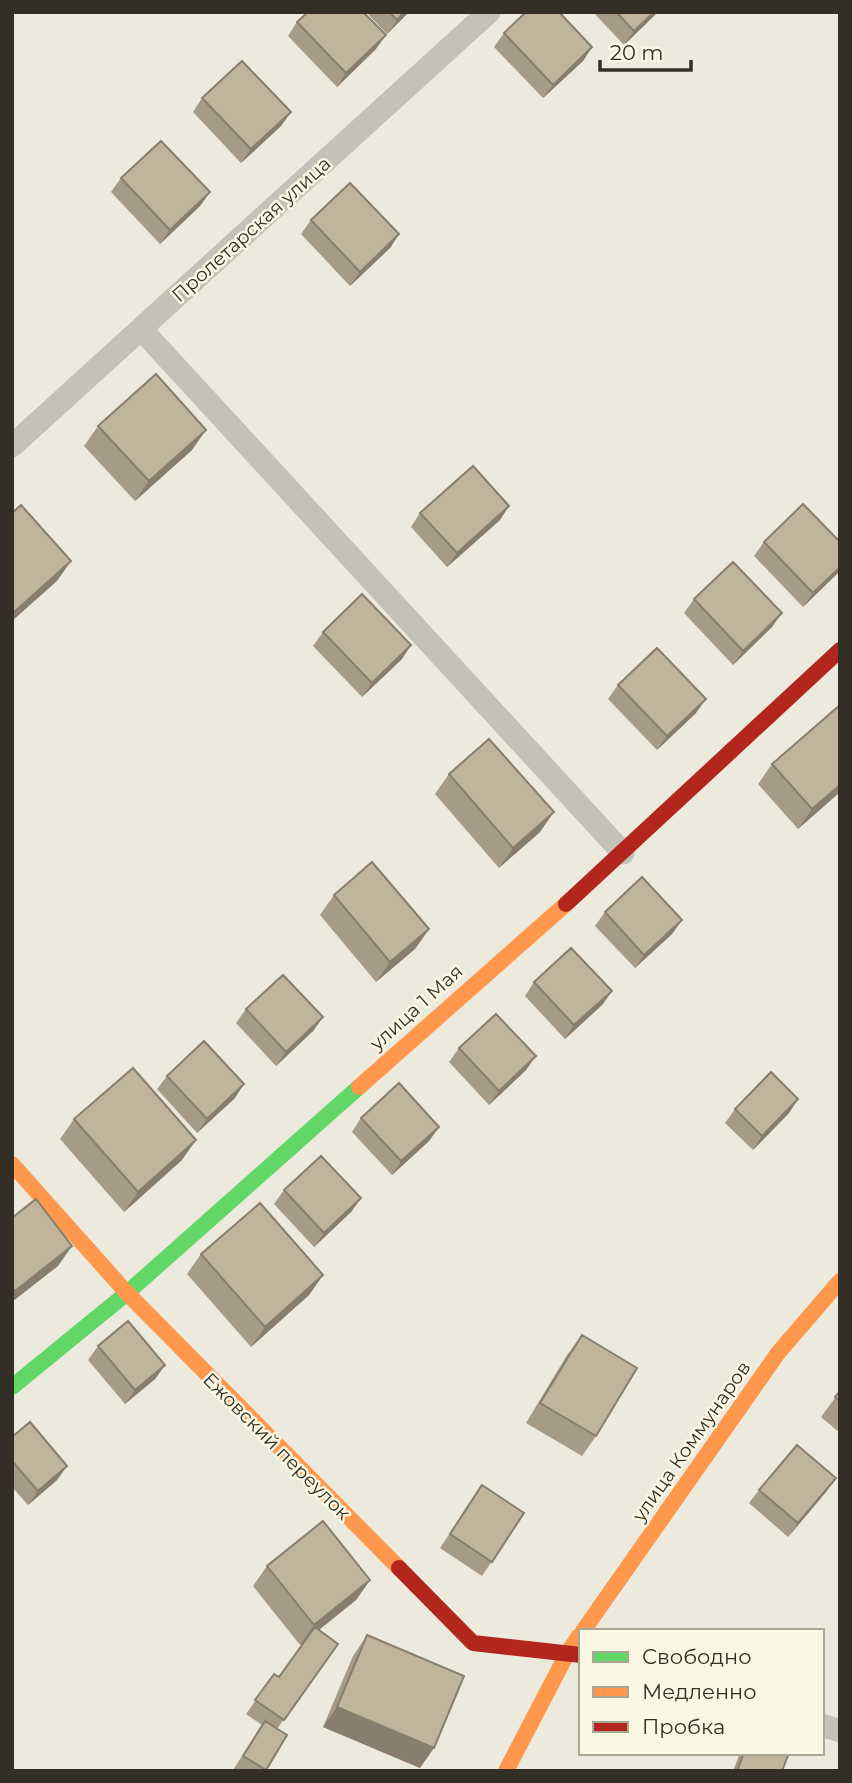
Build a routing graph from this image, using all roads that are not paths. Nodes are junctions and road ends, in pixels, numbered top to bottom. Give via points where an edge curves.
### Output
1 (489, 12) edge
2 (141, 329) junction
3 (12, 446) edge
4 (840, 650) edge
5 (623, 852) junction
6 (12, 1164) edge
7 (840, 1281) edge
8 (127, 1293) junction
9 (12, 1387) edge
10 (584, 1629) edge
11 (574, 1654) edge
12 (506, 1771) edge

1 - 2 street, Пролетарская улица
2 - 3 street, Пролетарская улица
2 - 5 street
4 - 5 street, улица 1 Мая
5 - 8 street, улица 1 Мая
6 - 8 street, Ежовский переулок
7 - 10 street, улица Коммунаров via 778,1353
8 - 9 street, улица 1 Мая
8 - 11 street, Ежовский переулок via 472,1643
11 - 12 street, улица Коммунаров

